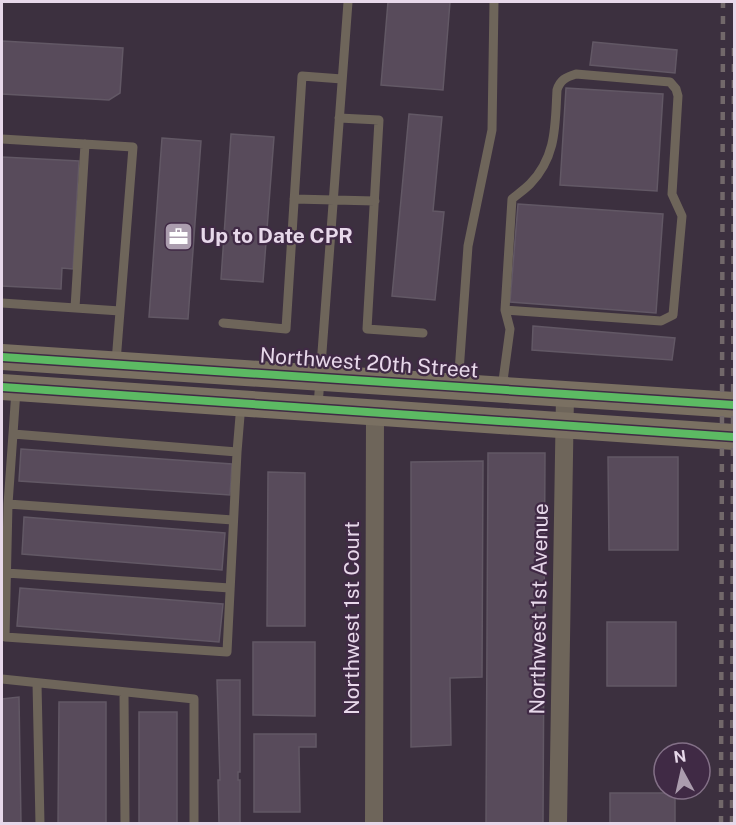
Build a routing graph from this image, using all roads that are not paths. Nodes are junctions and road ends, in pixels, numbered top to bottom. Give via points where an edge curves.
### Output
1 (348, 2) edge
2 (494, 2) edge
3 (342, 79) junction
4 (339, 118) junction
5 (2, 139) edge
6 (84, 144) junction
7 (294, 199) junction
8 (333, 200) junction
9 (375, 201) junction
10 (2, 303) edge
11 (75, 308) junction
12 (505, 310) junction
13 (120, 311) junction
14 (223, 323) dead end
15 (423, 333) dead end
16 (10, 358) edge
17 (116, 365) junction
18 (321, 378) junction
19 (9, 387) edge
20 (458, 387) junction
21 (502, 390) junction
22 (565, 395) junction
23 (241, 404) junction
24 (735, 405) edge
25 (318, 409) junction
26 (375, 413) junction
27 (409, 415) junction
28 (565, 427) junction
29 (13, 434) junction
30 (735, 437) edge
31 (237, 452) junction
32 (8, 504) junction
33 (233, 520) junction
34 (6, 573) junction
35 (230, 588) junction
36 (2, 679) edge
37 (37, 683) junction
38 (124, 692) junction
39 (40, 824) edge
40 (125, 824) edge
41 (194, 824) edge
42 (374, 824) edge
43 (558, 824) edge

1 - 3 lane
2 - 20 lane via 492,129 468,246
3 - 4 lane
3 - 7 lane via 302,76
4 - 8 lane
4 - 9 lane via 379,120
5 - 6 lane
6 - 11 lane
6 - 13 lane via 133,147
7 - 8 lane
7 - 14 lane via 286,329
8 - 9 lane
8 - 18 lane
9 - 15 lane via 368,329
10 - 11 lane
11 - 13 lane
12 - 12 lane via 512,199 544,165 555,138 559,83 576,74 670,82 678,96 672,194 682,216 673,315 661,321
12 - 21 lane via 510,329
13 - 17 lane
16 - 17 street, Northwest 20th Street
16 - 19 street
17 - 18 street, Northwest 20th Street
18 - 20 street, Northwest 20th Street
18 - 25 lane
19 - 23 street
19 - 29 lane
20 - 21 street, Northwest 20th Street
20 - 27 street via 448,397
21 - 22 street, Northwest 20th Street
22 - 24 street, Northwest 20th Street
22 - 28 street, Northwest 1st Avenue
23 - 25 street
23 - 31 lane
25 - 26 street
26 - 27 street
26 - 42 street, Northwest 1st Court
27 - 28 street
28 - 30 street
28 - 43 street, Northwest 1st Avenue
29 - 31 lane
29 - 32 lane
31 - 33 lane
32 - 33 lane
32 - 34 lane
33 - 35 lane
34 - 35 lane
34 - 35 lane via 5,637 215,652 227,652
36 - 37 lane
37 - 38 lane
37 - 39 lane
38 - 40 lane
38 - 41 lane via 194,699

